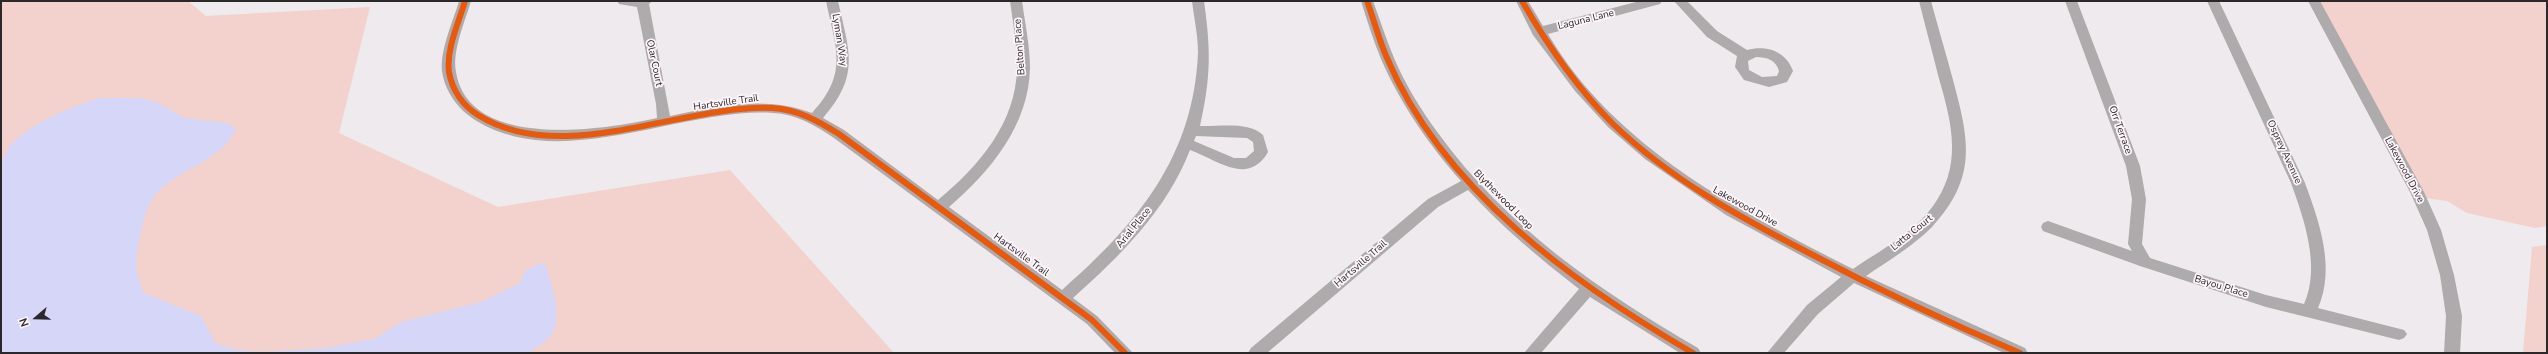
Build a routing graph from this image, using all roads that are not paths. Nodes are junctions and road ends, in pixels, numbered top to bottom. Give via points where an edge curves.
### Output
1 (465, 1) edge
2 (623, 1) edge
3 (832, 1) edge
4 (1016, 1) edge
5 (1198, 1) edge
6 (1367, 1) edge
7 (1522, 1) edge
8 (1656, 1) edge
9 (1680, 1) edge
10 (1925, 1) edge
11 (2072, 1) edge
12 (2213, 1) edge
13 (2314, 1) edge
14 (644, 2) edge
15 (1538, 32) junction
16 (1745, 55) dead end
17 (815, 118) junction
18 (664, 123) junction
19 (1193, 131) junction
20 (1187, 144) junction
21 (1470, 182) junction
22 (939, 207) junction
23 (2048, 227) dead end
24 (2145, 262) junction
25 (1854, 277) junction
26 (1589, 287) junction
27 (1063, 298) junction
28 (2308, 312) junction
29 (2399, 334) dead end
30 (1125, 353) edge
31 (1256, 353) edge
32 (1532, 353) edge
33 (1693, 353) edge
34 (1775, 353) edge
35 (2020, 353) edge
36 (2452, 353) edge

1 - 18 street, Hartsville Trail via 449,70 458,98 470,111 487,122 527,133 600,134
2 - 14 street, Olar Court
3 - 17 street, Lyman Way via 844,69 838,94
4 - 22 street, Belton Place via 1023,77 1011,123 997,148 978,171
5 - 19 street, Arial Place via 1204,51 1202,82
6 - 21 street, Blythewood Loop via 1383,49 1411,102 1435,138
7 - 15 street, Lakewood Drive
8 - 15 street, Laguna Lane
9 - 16 street via 1712,34
10 - 25 street, Latta Court via 1959,127 1962,147 1960,164 1950,196 1937,213
11 - 24 street, Orr Terrace via 2135,172 2139,199 2135,244
12 - 28 street, Osprey Avenue via 2298,182 2307,207 2316,251 2317,271 2314,302
13 - 36 street, Lakewood Drive via 2417,192 2434,230 2447,274 2452,309
14 - 18 street, Olar Court via 663,104
15 - 25 street, Lakewood Drive via 1588,99 1622,134 1671,173 1740,217
17 - 18 street, Hartsville Trail via 792,110 753,108
17 - 22 street, Hartsville Trail
19 - 20 street, Arial Place
19 - 20 street via 1245,130 1259,138 1261,152 1250,162 1232,164
20 - 27 street, Arial Place via 1160,195 1128,238
21 - 26 street, Blythewood Loop via 1538,247
21 - 31 street, Hartsville Trail via 1433,203
22 - 27 street, Hartsville Trail
23 - 24 street, Bayou Place
24 - 28 street, Bayou Place via 2266,302
25 - 34 street, Latta Court via 1837,288
25 - 35 street, Lakewood Drive
26 - 32 street
26 - 33 street, Blythewood Loop via 1627,314
27 - 30 street, Hartsville Trail via 1092,320
28 - 29 street, Bayou Place

